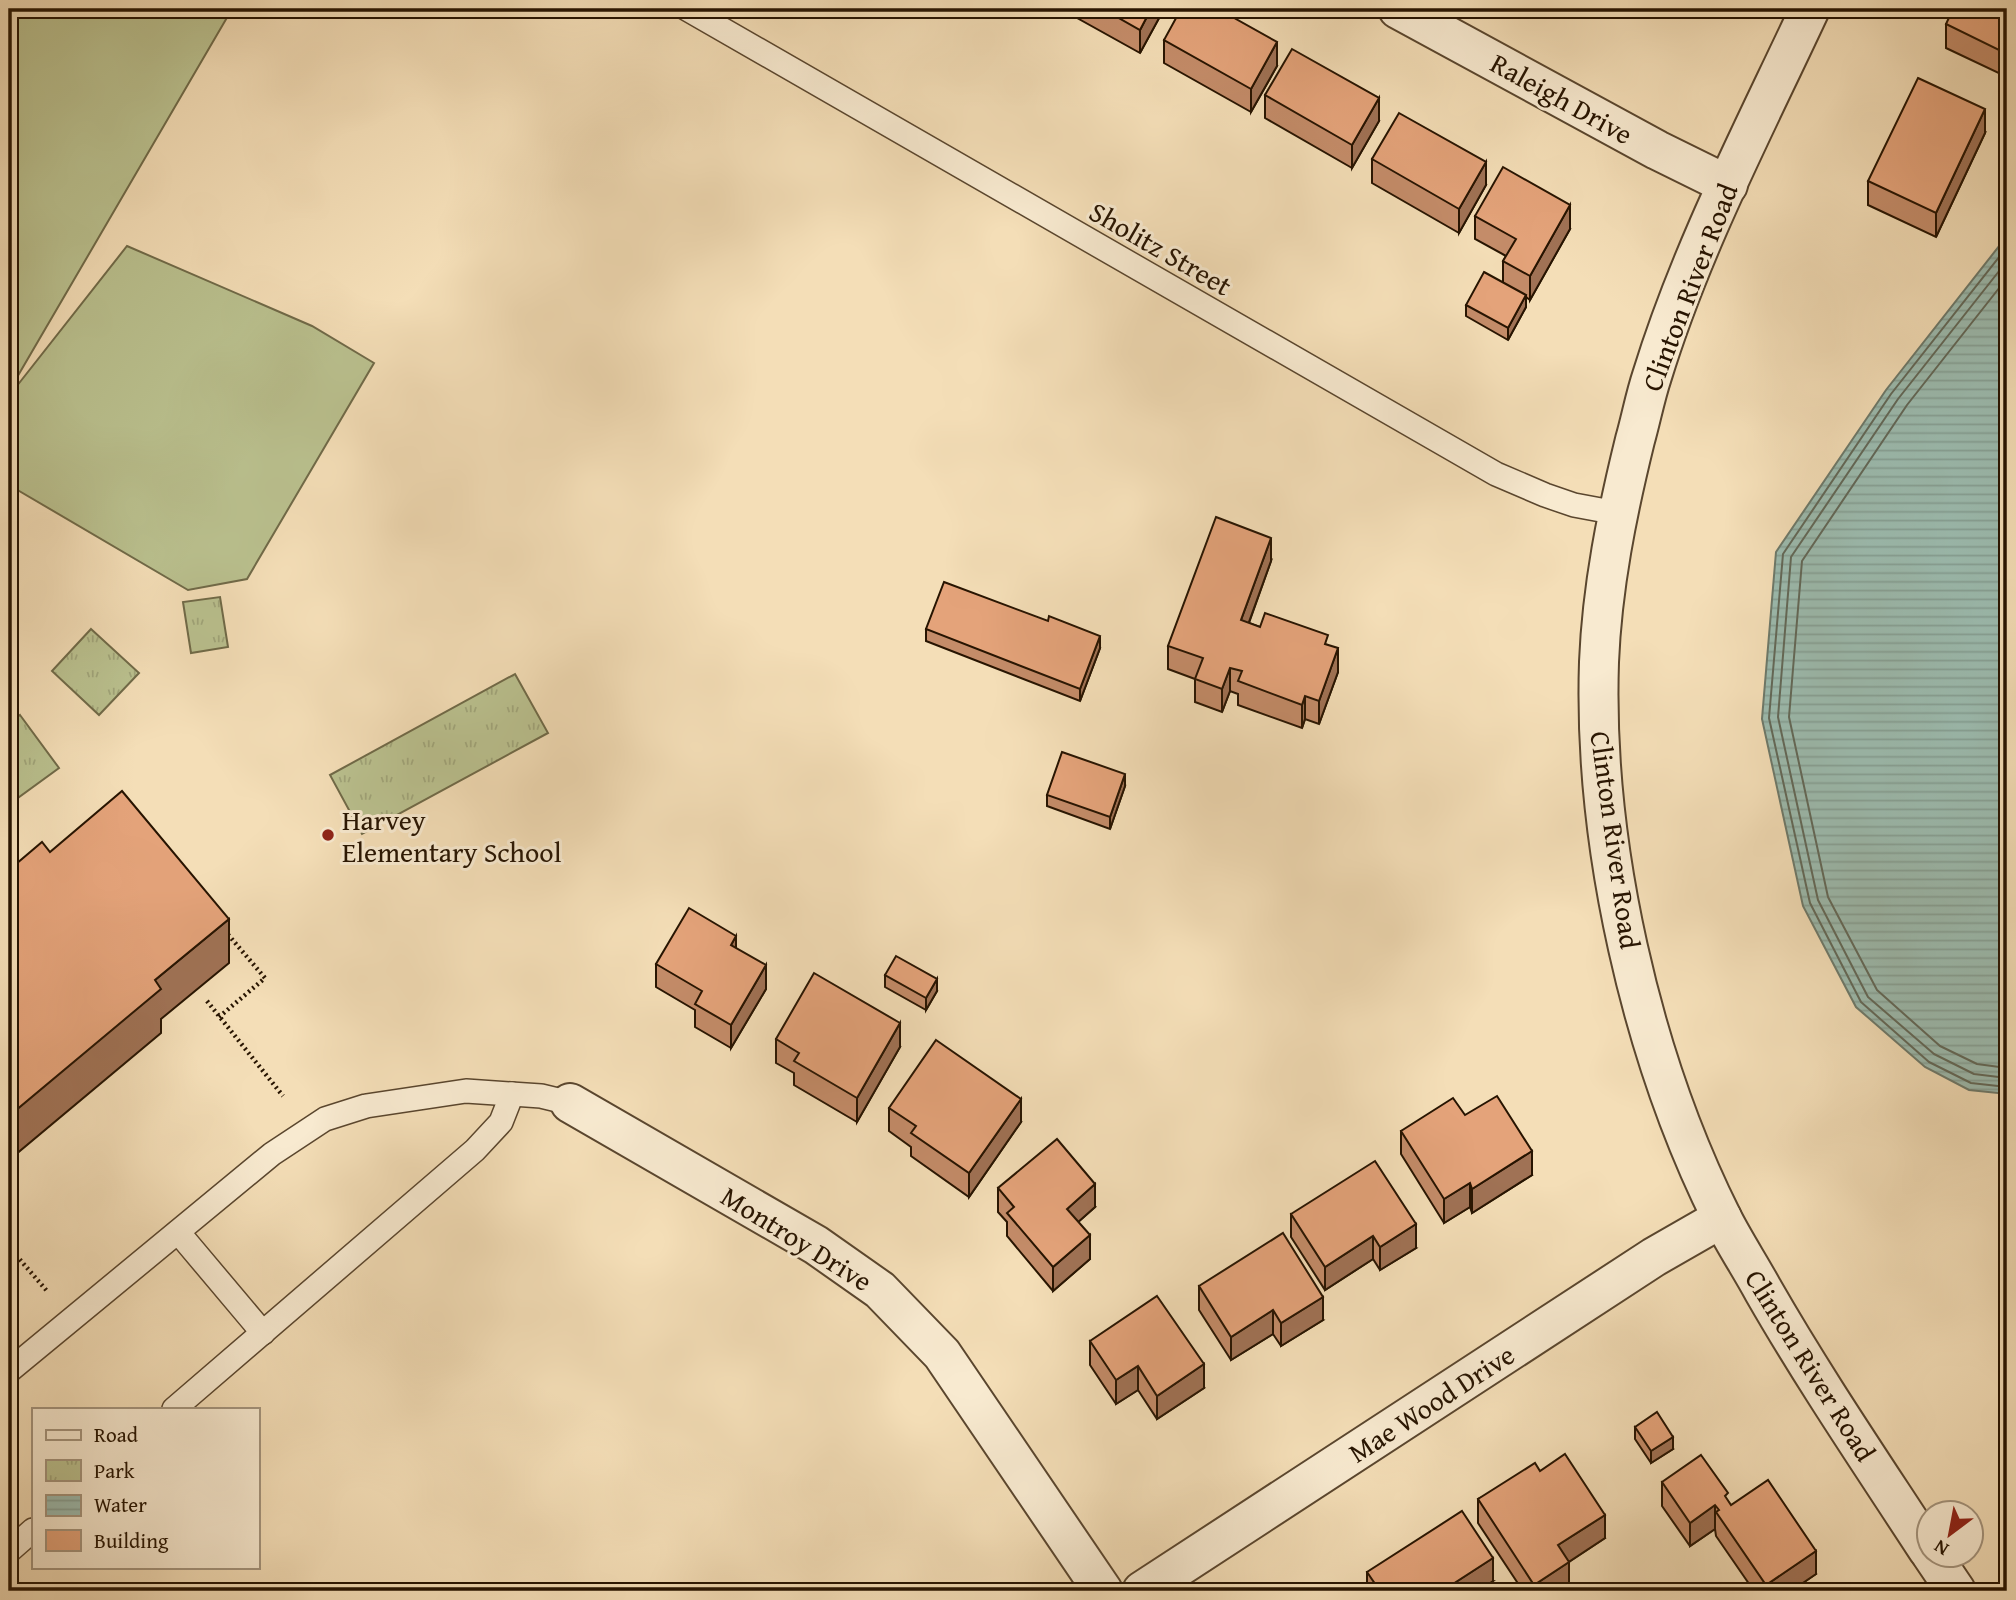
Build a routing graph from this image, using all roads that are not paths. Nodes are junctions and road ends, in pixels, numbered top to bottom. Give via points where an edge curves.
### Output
1 (687, 9) edge
2 (1398, 9) edge
3 (1810, 9) edge
4 (1728, 184) junction
5 (1617, 513) junction
6 (512, 1094) junction
7 (570, 1103) joint
8 (1722, 1218) junction
9 (178, 1232) junction
10 (263, 1333) junction
11 (9, 1371) edge
12 (175, 1408) edge
13 (1914, 1529) edge
14 (32, 1531) edge
15 (9, 1551) edge
16 (1940, 1568) edge
17 (1103, 1591) edge
18 (1142, 1591) edge
19 (1956, 1591) edge

1 - 5 lane, Sholitz Street via 1496,474 1574,505
2 - 4 street, Raleigh Drive
3 - 4 street, Clinton River Road
4 - 5 street, Clinton River Road via 1651,376
5 - 8 street, Clinton River Road via 1602,615 1600,768 1623,925 1649,1032 1686,1136
6 - 7 lane
6 - 9 lane via 467,1091 366,1106 324,1119 272,1154
6 - 10 lane via 501,1122 475,1150
7 - 17 street, Montroy Drive via 816,1245 880,1290 942,1354
8 - 13 street, Clinton River Road via 1808,1369
8 - 18 street, Mae Wood Drive via 1654,1257
9 - 10 lane
9 - 11 lane
10 - 12 lane
14 - 15 lane
16 - 19 street

